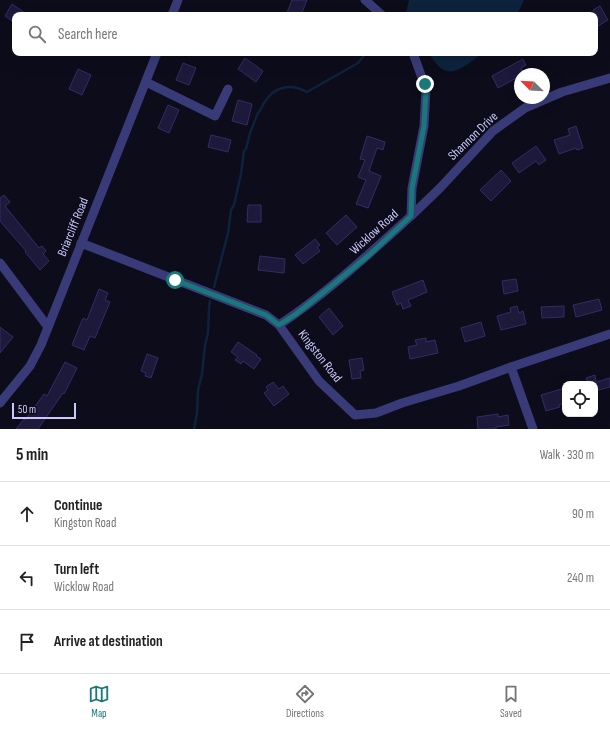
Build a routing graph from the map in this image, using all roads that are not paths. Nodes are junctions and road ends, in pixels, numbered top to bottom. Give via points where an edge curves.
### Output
1 (178, 0) edge
2 (365, 0) edge
3 (173, 12) edge
4 (379, 12) edge
5 (156, 56) edge
6 (415, 56) edge
7 (610, 78) edge
8 (146, 82) junction
9 (228, 89) dead end
10 (411, 216) junction
11 (81, 243) junction
12 (0, 263) edge
13 (279, 325) junction
14 (48, 327) junction
15 (610, 334) edge
16 (511, 367) junction
17 (0, 403) edge
18 (532, 429) edge

1 - 3 street
2 - 4 street
5 - 8 street, Briarcliff Road
6 - 10 street, Wicklow Road via 426,89 424,126 412,188
7 - 10 street, Shannon Drive via 562,92 525,108 493,131
8 - 9 street via 215,116
8 - 11 street, Briarcliff Road
10 - 13 street, Wicklow Road via 369,255
11 - 13 street, Kingston Road via 266,315
11 - 14 street, Briarcliff Road
12 - 14 street
13 - 16 street, Kingston Road via 319,381 355,415 376,413
14 - 17 street, Briarcliff Road via 30,366
15 - 16 street, Kingston Road
16 - 18 street

